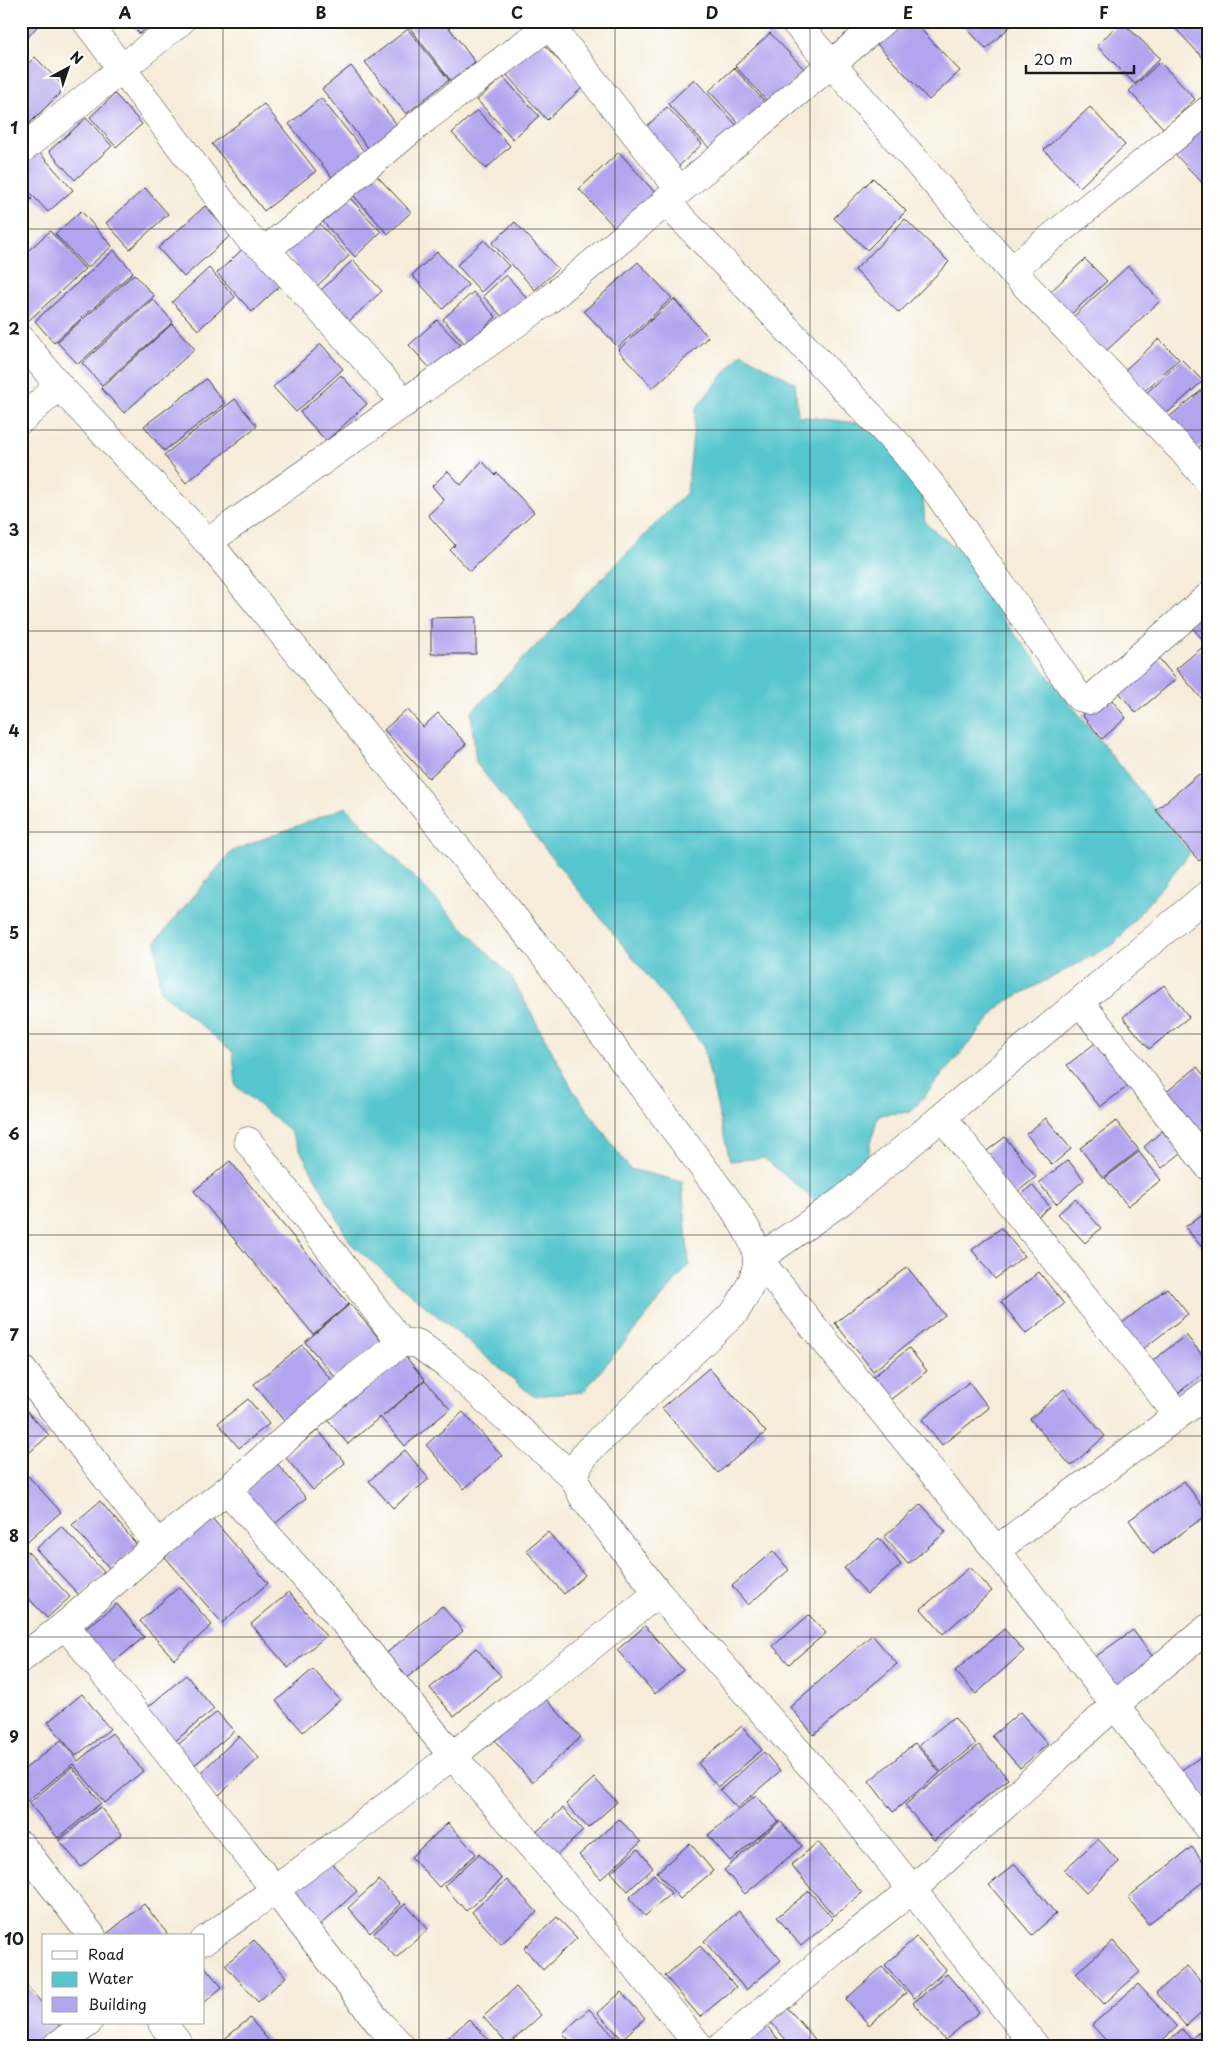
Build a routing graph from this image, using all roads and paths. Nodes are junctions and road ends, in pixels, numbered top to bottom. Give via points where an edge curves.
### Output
1 (86, 21) edge
2 (180, 21) edge
3 (794, 21) edge
4 (883, 21) edge
5 (550, 23) edge
6 (832, 65) junction
7 (120, 68) junction
8 (1208, 110) edge
9 (21, 150) edge
10 (672, 195) junction
11 (266, 250) junction
12 (1011, 270) junction
13 (21, 339) edge
14 (59, 386) junction
15 (405, 403) junction
16 (21, 420) edge
17 (1208, 480) edge
18 (208, 542) junction
19 (1208, 597) edge
20 (1208, 894) edge
21 (1080, 1002) junction
22 (942, 1117) junction
23 (248, 1141) dead end
24 (1208, 1166) edge
25 (758, 1259) junction
26 (401, 1343) junction
27 (21, 1368) edge
28 (1208, 1393) edge
29 (1177, 1414) junction
30 (574, 1478) junction
31 (227, 1490) junction
32 (158, 1544) junction
33 (996, 1550) junction
34 (658, 1593) junction
35 (65, 1625) junction
36 (1208, 1628) edge
37 (21, 1659) edge
38 (1115, 1705) junction
39 (452, 1755) junction
40 (1208, 1827) edge
41 (21, 1845) edge
42 (275, 1890) junction
43 (912, 1890) junction
44 (90, 1934) edge
45 (205, 1940) edge
46 (87, 2024) edge
47 (163, 2024) edge
48 (56, 2046) edge
49 (180, 2046) edge
50 (401, 2046) edge
51 (699, 2046) edge
52 (722, 2046) edge
53 (1034, 2046) edge

1 - 7 street
2 - 7 street
3 - 6 street
4 - 6 street
5 - 10 street
5 - 11 street via 427,117
6 - 10 street
6 - 12 street
7 - 9 street
7 - 11 street via 249,238
8 - 12 street
10 - 15 street via 546,302
10 - 19 street via 904,451 937,492 1079,697 1090,700
11 - 15 street
12 - 17 street
13 - 14 street
14 - 16 street
14 - 18 street
15 - 18 street
18 - 25 street via 537,946 732,1206 751,1235
20 - 21 street
21 - 22 street
21 - 24 street
22 - 25 street via 843,1200
22 - 29 street
23 - 26 street
25 - 30 street via 751,1286 735,1312 587,1452
25 - 33 street
26 - 30 street via 417,1344 447,1365
26 - 31 street via 356,1377
27 - 32 street
28 - 29 street
29 - 33 street
30 - 34 street via 583,1497
31 - 32 street
31 - 39 street via 334,1610
32 - 35 street
33 - 38 street
34 - 39 street
34 - 43 street via 847,1807
35 - 37 street
35 - 42 street
36 - 38 street
38 - 40 street
38 - 43 street
39 - 42 street
39 - 51 street via 625,1954
41 - 44 street
42 - 45 street
42 - 50 street via 379,2023
43 - 52 street
43 - 53 street
46 - 48 street
47 - 49 street

